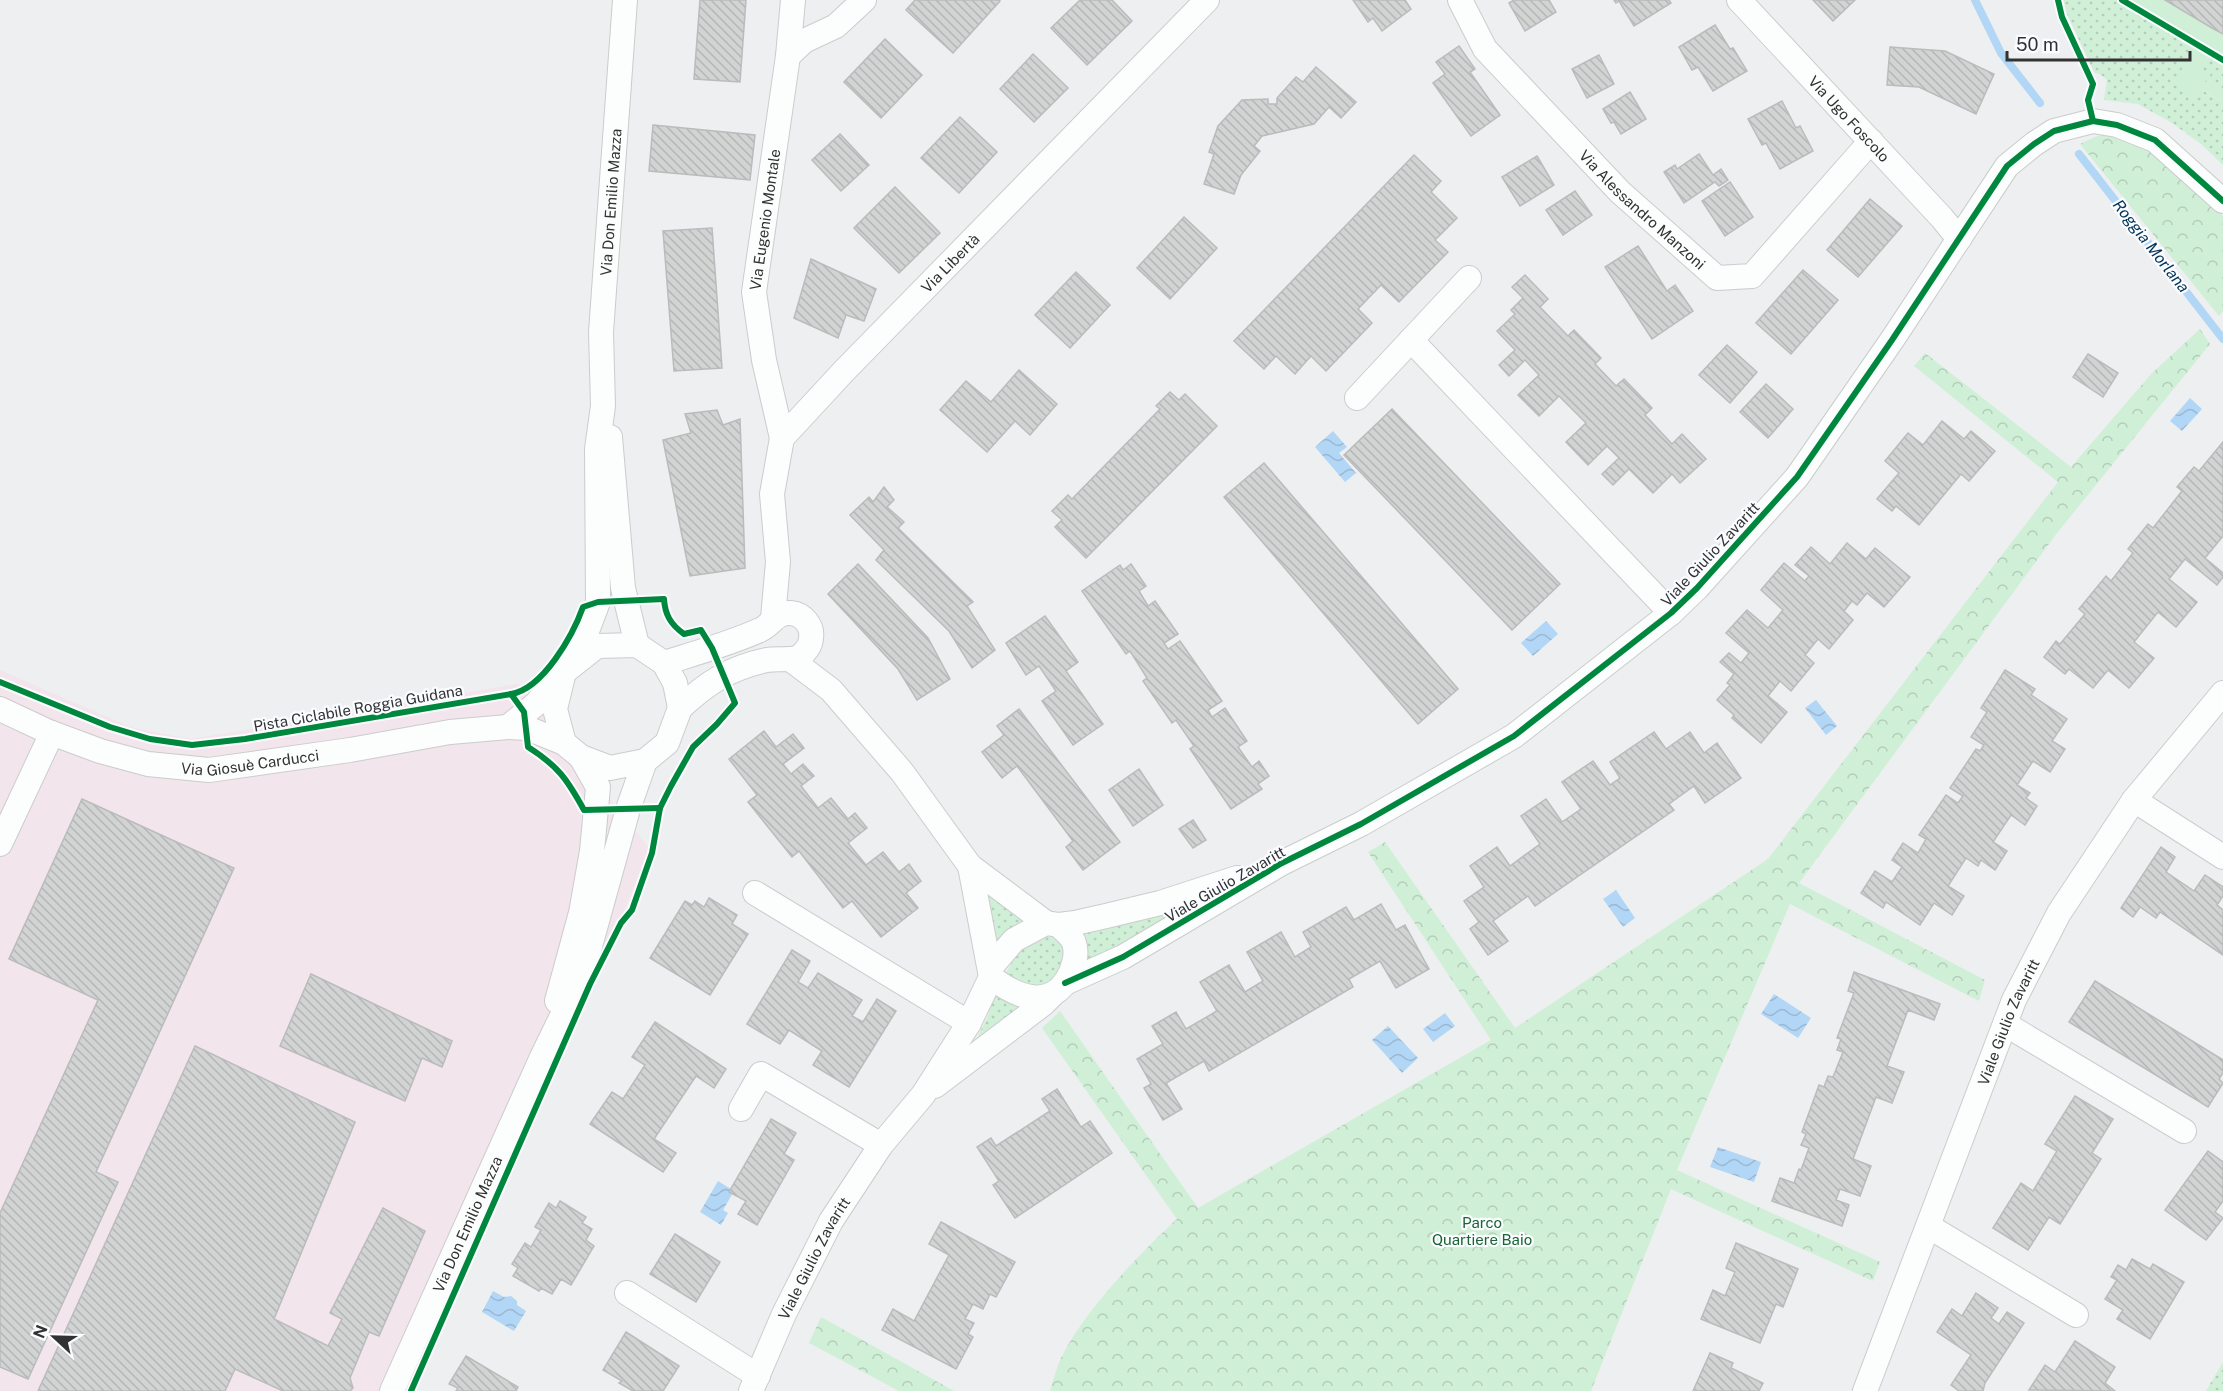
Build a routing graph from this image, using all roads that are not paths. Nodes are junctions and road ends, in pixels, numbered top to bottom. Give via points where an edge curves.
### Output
1 (625, 0) edge
2 (793, 0) edge
3 (864, 0) edge
4 (1207, 0) edge
5 (1460, 0) edge
6 (1739, 0) edge
7 (788, 56) junction
8 (1871, 141) junction
9 (2223, 201) edge
10 (1959, 239) junction
11 (1468, 278) dead end
12 (1411, 340) junction
13 (1357, 398) dead end
14 (603, 406) junction
15 (782, 438) junction
16 (778, 562) junction
17 (1671, 613) junction
18 (798, 615) junction
19 (770, 623) junction
20 (637, 645) junction
21 (793, 655) junction
22 (664, 663) junction
23 (564, 672) junction
24 (2223, 693) edge
25 (680, 708) junction
26 (0, 709) edge
27 (508, 727) junction
28 (52, 733) junction
29 (573, 750) junction
30 (645, 761) junction
31 (2134, 800) junction
32 (0, 844) edge
33 (2223, 857) edge
34 (1282, 863) junction
35 (970, 866) junction
36 (755, 893) dead end
37 (1052, 924) junction
38 (991, 972) junction
39 (1059, 989) junction
40 (969, 1023) junction
41 (2005, 1024) junction
42 (542, 1057) junction
43 (923, 1095) junction
44 (741, 1109) dead end
45 (2184, 1131) dead end
46 (881, 1146) junction
47 (1928, 1226) junction
48 (627, 1293) dead end
49 (2076, 1315) dead end
50 (755, 1383) edge
51 (392, 1391) edge
52 (1865, 1391) edge

1 - 14 street, Via Don Emilio Mazza via 601,332
2 - 7 street, Via Eugenio Montale
3 - 7 street via 836,26 804,41
4 - 15 street, Via Libertà
5 - 8 street, Via Alessandro Manzoni via 1485,49 1620,192 1718,278 1752,276
6 - 8 street, Via Ugo Foscolo
7 - 15 street, Via Eugenio Montale via 754,292
8 - 10 street, Via Ugo Foscolo
9 - 10 street, Viale Giulio Zavaritt via 2156,140 2117,125 2093,121 2054,131 2007,166
10 - 17 street, Viale Giulio Zavaritt via 1797,477
11 - 12 street
12 - 13 street
12 - 17 street
14 - 20 street, Via Don Emilio Mazza via 611,443 623,588
14 - 23 street, Via Don Emilio Mazza via 597,449 598,602
15 - 16 street via 772,494
16 - 18 street
16 - 19 street
17 - 34 street, Viale Giulio Zavaritt via 1514,736 1361,824
18 - 19 street via 781,614
18 - 21 street via 810,627 812,637
19 - 21 street via 766,640 772,652
19 - 22 street via 746,637
20 - 22 street
20 - 23 street via 597,646
21 - 25 street via 747,664 722,675
21 - 35 street via 831,690 902,772
22 - 25 street via 675,683
23 - 27 street via 536,704
23 - 29 street, Via Don Emilio Mazza via 555,709
24 - 31 street, Viale Giulio Zavaritt
25 - 30 street via 667,744
26 - 28 street, Via Giosuè Carducci
27 - 28 street, Via Giosuè Carducci via 450,732 209,770 148,764
27 - 29 street, Via Giosuè Carducci via 527,728
28 - 32 street
29 - 30 street via 610,768
29 - 42 street, Via Don Emilio Mazza via 598,787 592,851 581,913
30 - 42 street, Via Don Emilio Mazza via 582,975
31 - 33 street
31 - 41 street, Viale Giulio Zavaritt via 2059,913
34 - 37 street, Viale Giulio Zavaritt via 1160,903 1075,923
34 - 39 street, Viale Giulio Zavaritt via 1123,957
35 - 37 street
35 - 38 street
36 - 40 street
37 - 38 street via 1014,940
37 - 39 street via 1074,942 1076,962
38 - 39 street via 1006,990 1031,998
38 - 40 street, Viale Giulio Zavaritt
39 - 43 street, Viale Giulio Zavaritt
40 - 43 street, Viale Giulio Zavaritt
41 - 45 street
41 - 47 street, Viale Giulio Zavaritt
42 - 51 street, Via Don Emilio Mazza
43 - 46 street, Viale Giulio Zavaritt
44 - 46 street via 761,1074
46 - 50 street, Viale Giulio Zavaritt via 831,1221 784,1314
47 - 49 street
47 - 52 street, Viale Giulio Zavaritt
48 - 50 street, Viale Giulio Zavaritt

